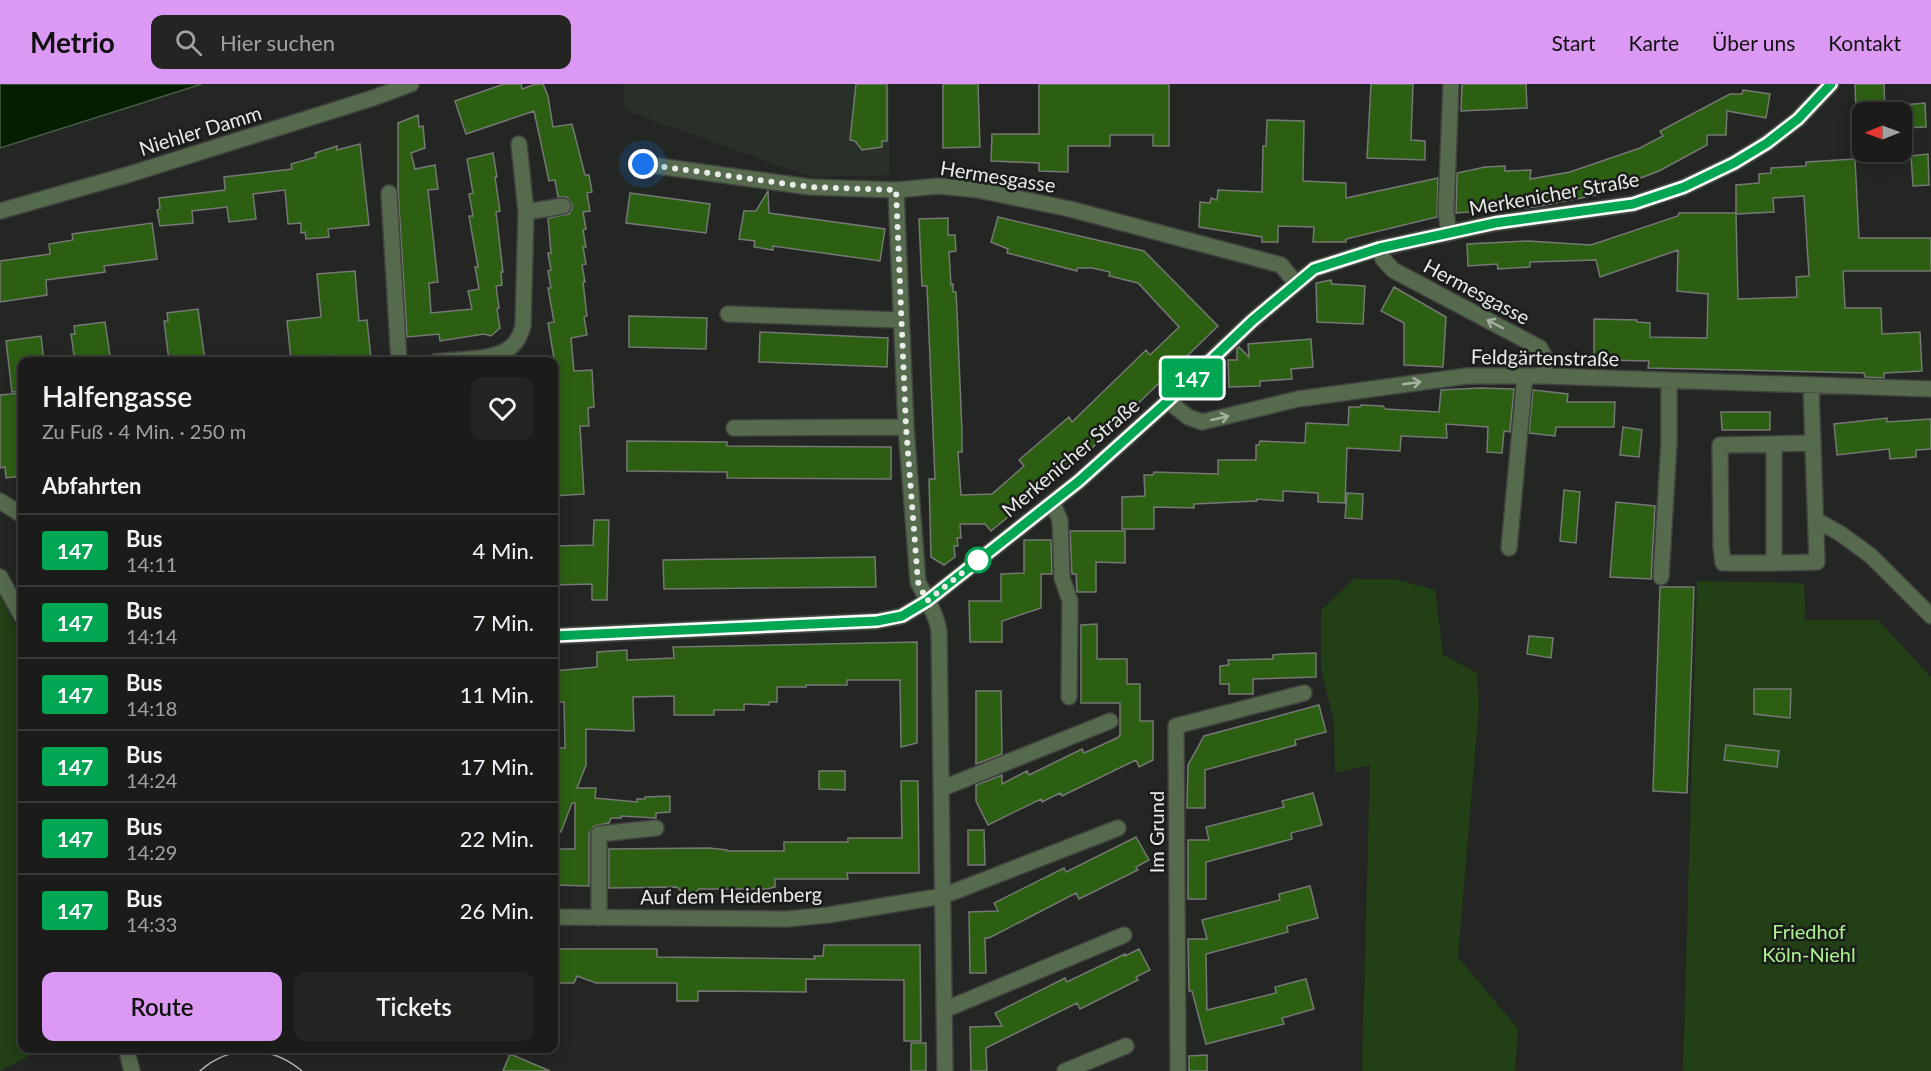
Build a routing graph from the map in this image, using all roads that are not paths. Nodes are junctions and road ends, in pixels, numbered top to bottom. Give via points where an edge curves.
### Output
1 (411, 84) edge
2 (1451, 84) edge
3 (1830, 84) edge
4 (519, 144) dead end
5 (643, 164) dead end
6 (896, 190) junction
7 (389, 193) dead end
8 (563, 206) dead end
9 (0, 212) edge
10 (526, 212) junction
11 (1449, 233) junction
12 (1380, 248) junction
13 (1296, 283) junction
14 (728, 314) dead end
15 (900, 320) junction
16 (399, 357) edge
17 (476, 357) edge
18 (1525, 376) junction
19 (1545, 376) junction
20 (1669, 381) junction
21 (1811, 387) junction
22 (1931, 389) edge
23 (1168, 401) junction
24 (906, 427) junction
25 (734, 428) dead end
26 (1813, 443) junction
27 (1774, 444) junction
28 (0, 501) edge
29 (1052, 502) junction
30 (18, 513) edge
31 (1816, 520) junction
32 (1509, 548) dead end
33 (1774, 563) junction
34 (0, 577) edge
35 (1661, 577) dead end
36 (927, 601) junction
37 (18, 609) edge
38 (1931, 616) edge
39 (558, 636) edge
40 (1304, 693) dead end
41 (1069, 697) dead end
42 (1110, 721) dead end
43 (943, 788) junction
44 (656, 828) dead end
45 (1118, 828) dead end
46 (944, 896) junction
47 (558, 917) edge
48 (599, 918) junction
49 (1124, 935) dead end
50 (944, 1010) junction
51 (1126, 1046) dead end
52 (127, 1053) edge
53 (132, 1071) edge
54 (945, 1071) edge
55 (1065, 1071) edge
56 (1178, 1071) edge

1 - 9 street, Niehler Damm
2 - 11 street via 1446,212
3 - 11 street, Merkenicher Straße via 1798,119 1767,143 1684,187 1633,204
4 - 10 street
5 - 6 street, Hermesgasse via 810,187
6 - 13 street, Hermesgasse via 939,186 978,190 1070,209 1281,265
6 - 15 street
7 - 16 street
8 - 10 street
10 - 17 street via 523,326 519,338 501,354
11 - 12 street, Merkenicher Straße
12 - 13 street, Merkenicher Straße via 1314,269
19 -> 12 street, Hermesgasse via 1546,359 1540,348 1393,270 1383,259
13 - 23 street, Merkenicher Straße
14 - 15 street
15 - 24 street
18 - 19 street, Feldgärtenstraße
23 -> 18 street, Feldgärtenstraße via 1188,417 1202,422 1298,399 1467,376
18 - 32 street
19 - 20 street, Feldgärtenstraße
20 - 21 street, Feldgärtenstraße
20 - 35 street
21 - 22 street, Feldgärtenstraße
21 - 26 street
23 - 29 street, Merkenicher Straße
24 - 25 street
24 - 36 street via 918,582
26 - 27 street
26 - 31 street
27 - 33 street
27 - 33 street via 1720,445 1723,563
28 - 30 street
29 - 36 street, Merkenicher Straße
29 - 41 street via 1060,520 1062,578 1070,601
31 - 33 street via 1817,562
31 - 38 street via 1871,556
34 - 37 street
36 - 39 street, Merkenicher Straße via 902,616 877,621
36 - 43 street via 937,617 939,631
40 - 56 street, Im Grund via 1176,726
42 - 43 street
43 - 46 street
44 - 48 street via 599,834
45 - 46 street, Auf dem Heidenberg
46 - 48 street, Auf dem Heidenberg via 787,919
46 - 50 street
47 - 48 street, Auf dem Heidenberg
49 - 50 street
50 - 54 street
51 - 55 street
52 - 53 street

